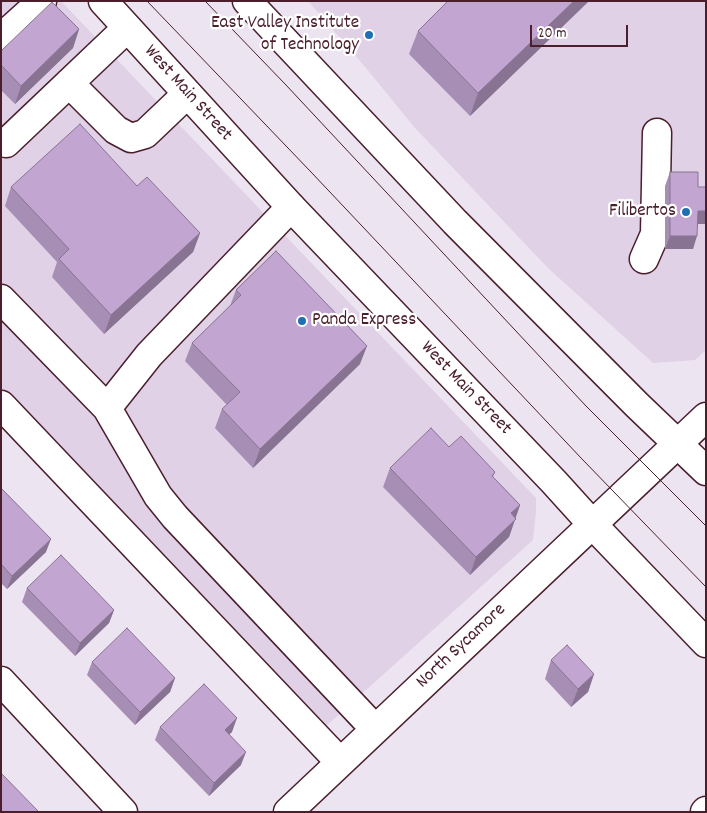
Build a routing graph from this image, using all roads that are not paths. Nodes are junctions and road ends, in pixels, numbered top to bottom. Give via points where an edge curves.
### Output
1 (42, 1) edge
2 (103, 1) edge
3 (247, 1) edge
4 (127, 28) junction
5 (1, 38) edge
6 (68, 83) junction
7 (187, 94) junction
8 (657, 133) dead end
9 (3, 143) edge
10 (292, 207) junction
11 (644, 259) dead end
12 (1, 299) edge
13 (1, 405) edge
14 (107, 408) junction
15 (706, 417) edge
16 (678, 444) junction
17 (706, 471) edge
18 (592, 524) junction
19 (706, 643) edge
20 (1, 681) edge
21 (376, 729) junction
22 (340, 762) junction
23 (123, 812) edge
24 (288, 812) edge

1 - 5 main road
2 - 4 main road, West Main Street
3 - 16 main road via 455,222
4 - 6 main road
4 - 7 main road, West Main Street
6 - 7 main road via 116,130 131,138 145,134
6 - 9 main road
7 - 10 main road, West Main Street
8 - 11 main road via 655,234
10 - 14 main road via 149,355
10 - 18 main road, West Main Street
12 - 14 main road
13 - 22 main road
14 - 21 main road via 158,496 175,517
15 - 16 main road, North Sycamore
16 - 17 main road
16 - 18 main road, North Sycamore
18 - 19 main road, West Main Street
18 - 21 main road, North Sycamore
20 - 23 main road
21 - 22 main road, North Sycamore
22 - 24 main road, North Sycamore

